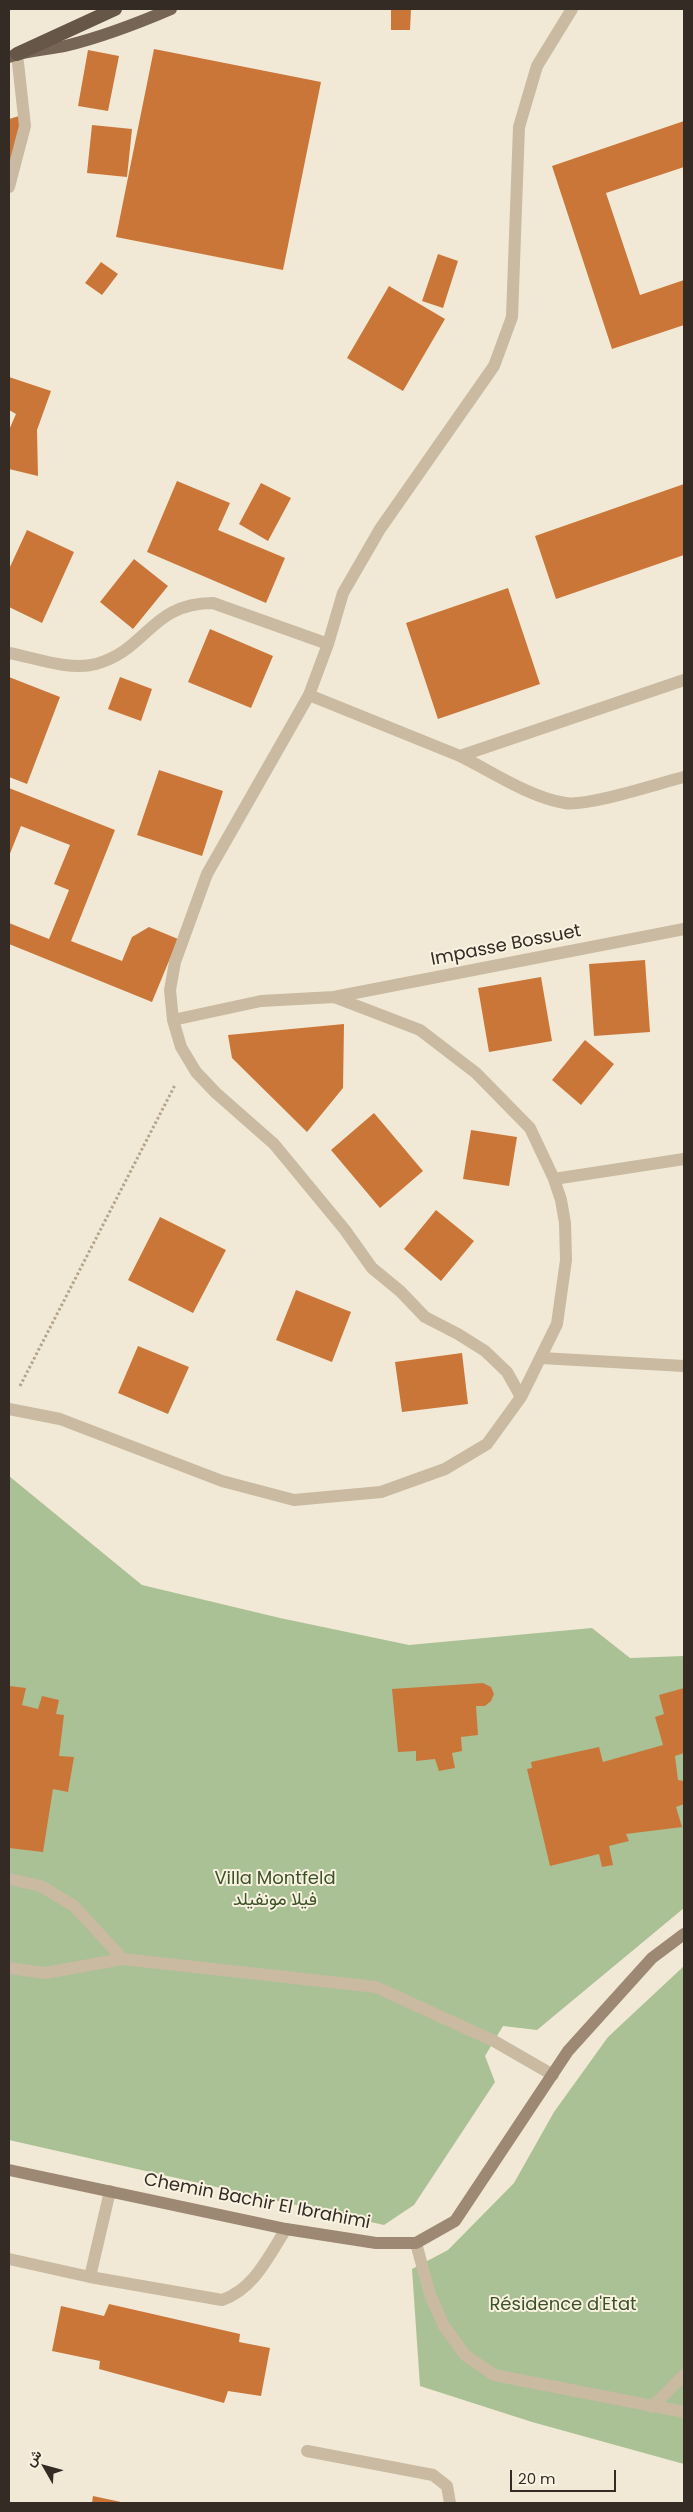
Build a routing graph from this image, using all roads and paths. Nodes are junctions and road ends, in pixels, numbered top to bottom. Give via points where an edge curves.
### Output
1 (92, 9) edge
2 (115, 9) edge
3 (171, 9) edge
4 (572, 9) edge
5 (13, 56) edge
6 (9, 186) edge
7 (328, 644) junction
8 (9, 653) edge
9 (684, 680) edge
10 (309, 695) junction
11 (460, 756) junction
12 (684, 777) edge
13 (684, 929) edge
14 (334, 997) junction
15 (173, 1020) junction
16 (188, 1059) junction
17 (684, 1159) edge
18 (554, 1180) junction
19 (541, 1358) junction
20 (684, 1366) edge
21 (18, 1391) dead end
22 (521, 1397) junction
23 (9, 1409) edge
24 (9, 1880) edge
25 (684, 1934) edge
26 (123, 1959) junction
27 (9, 1968) edge
28 (553, 2075) junction
29 (9, 2170) edge
30 (110, 2191) junction
31 (286, 2229) junction
32 (416, 2243) junction
33 (9, 2260) edge
34 (90, 2277) junction
35 (684, 2375) edge
36 (652, 2406) junction
37 (684, 2412) edge
38 (307, 2451) dead end
39 (450, 2503) edge

1 - 5 highway
2 - 5 highway
3 - 5 main road via 116,32 50,50
4 - 7 street via 537,66 519,127 512,317 494,366 380,528 343,593
5 - 6 street via 25,126
7 - 8 street via 213,604 198,603 168,613 128,648 96,664 78,666
7 - 10 street
9 - 11 street
10 - 11 street
10 - 15 street via 208,874 174,962 170,990
11 - 12 street via 542,797 566,803 584,802
13 - 14 street, Impasse Bossuet
14 - 15 street, Impasse Bossuet via 260,1001
14 - 18 street via 420,1030 476,1073 530,1128
15 - 16 street
16 - 21 path
16 - 22 street via 216,1093 274,1144 372,1268 425,1318 485,1351 507,1372
17 - 18 street
18 - 19 street via 565,1223 566,1260 556,1324
19 - 20 street
19 - 22 street
22 - 23 street via 487,1444 445,1469 381,1492 294,1500 222,1481 60,1419
24 - 26 street via 41,1886 74,1906
25 - 28 main road, Chemin Bachir El Ibrahimi via 652,1958 568,2051
26 - 27 street via 45,1973
26 - 28 street via 376,1987 494,2041
28 - 32 main road, Chemin Bachir El Ibrahimi via 455,2221
29 - 30 main road, Chemin Bachir El Ibrahimi
30 - 31 main road, Chemin Bachir El Ibrahimi
30 - 34 street
31 - 32 main road, Chemin Bachir El Ibrahimi via 376,2243
31 - 34 street via 250,2284 236,2295 222,2300
32 - 36 street via 430,2295 444,2326 465,2355 494,2375
33 - 34 street
35 - 36 street
36 - 37 street
38 - 39 street via 433,2475 447,2486

